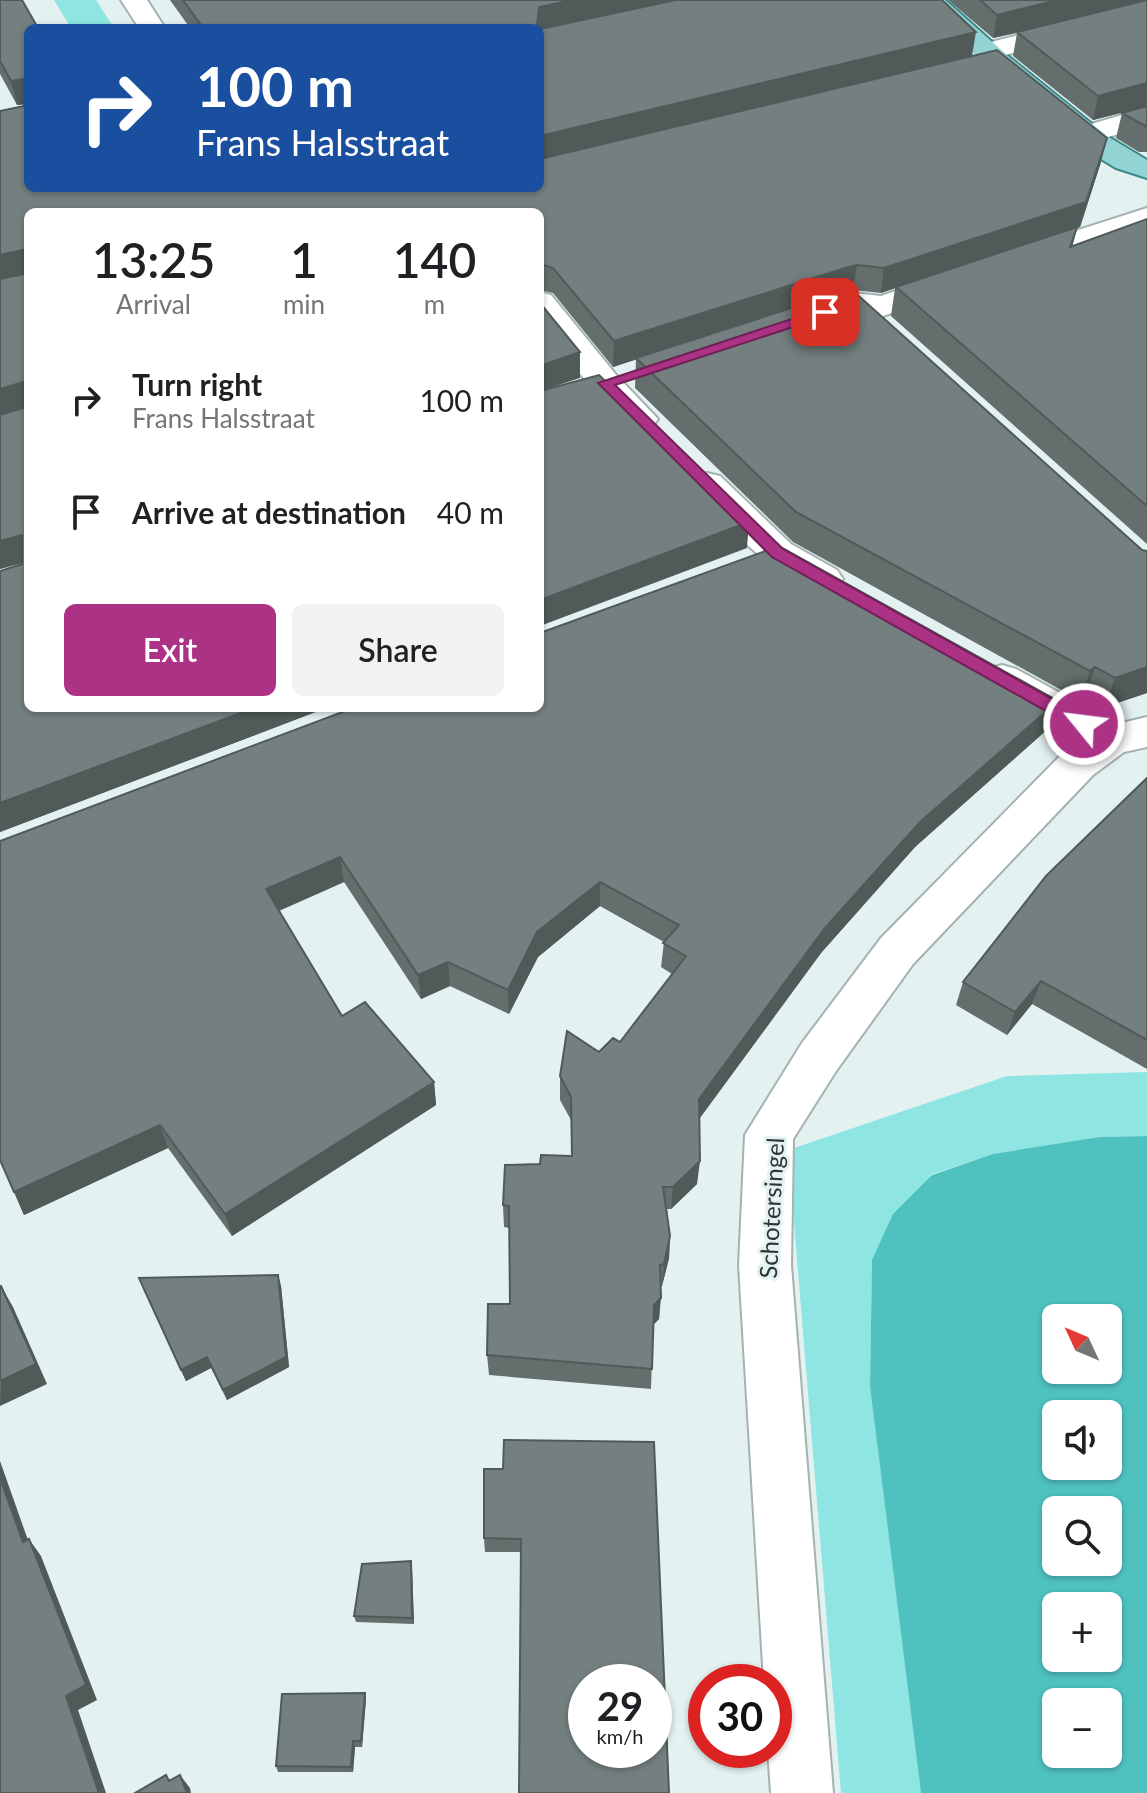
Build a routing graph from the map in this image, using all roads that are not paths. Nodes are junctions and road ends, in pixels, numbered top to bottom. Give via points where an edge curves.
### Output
1 (134, 0) edge
2 (930, 0) edge
3 (1141, 0) edge
4 (1147, 8) edge
5 (149, 24) edge
6 (983, 61) junction
7 (1147, 117) edge
8 (1087, 134) junction
9 (1147, 169) edge
10 (1147, 217) edge
11 (853, 303) junction
12 (544, 307) edge
13 (780, 327) edge
14 (888, 334) edge
15 (847, 592) edge
16 (973, 662) edge
17 (1129, 736) edge
18 (802, 1793) edge

1 - 5 street
2 - 6 main road
3 - 4 street
4 - 6 street
6 - 8 main road
7 - 8 street
8 - 9 main road via 1135,167
10 - 11 street via 883,306
11 - 13 street
11 - 14 street
12 - 15 street via 763,559
16 - 17 street
17 - 18 street, Schotersingel via 1078,764 897,951 769,1135 765,1265

